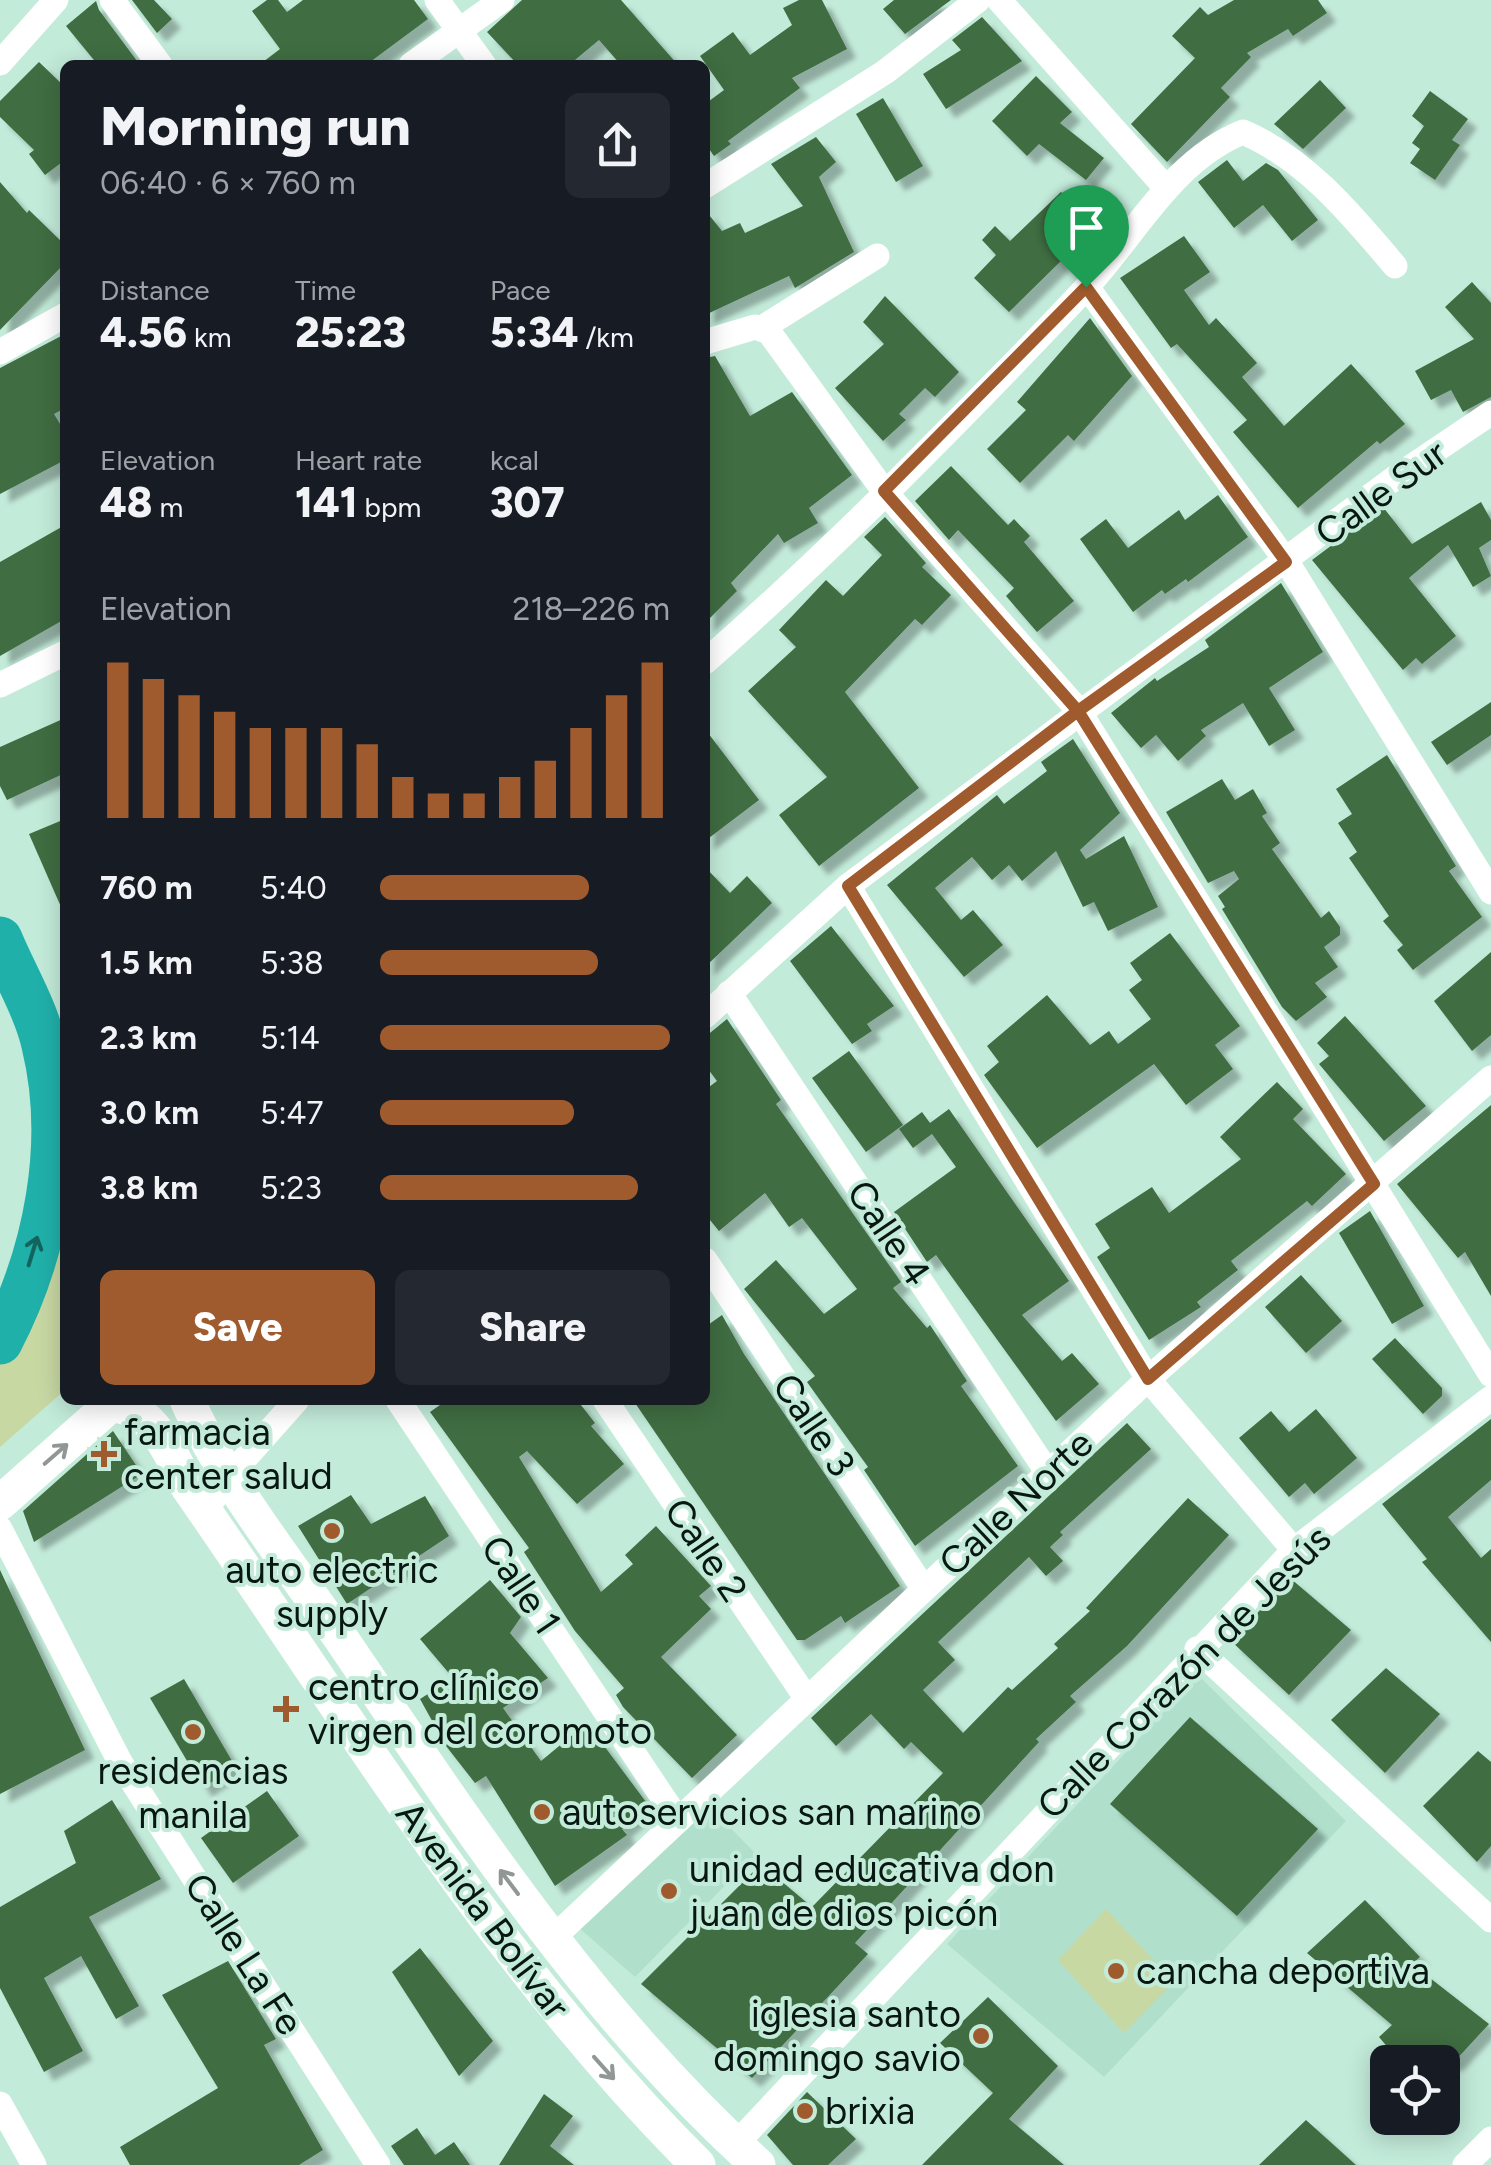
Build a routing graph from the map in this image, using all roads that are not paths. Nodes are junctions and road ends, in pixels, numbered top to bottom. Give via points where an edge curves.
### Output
1 (56, 0) edge
2 (112, 0) edge
3 (437, 0) edge
4 (502, 0) edge
5 (978, 0) edge
6 (999, 0) edge
7 (460, 30) junction
8 (156, 60) edge
9 (418, 60) edge
10 (481, 60) edge
11 (0, 63) edge
12 (710, 183) edge
13 (1166, 188) junction
14 (877, 256) dead end
15 (1395, 266) dead end
16 (1086, 287) junction
17 (60, 318) edge
18 (762, 328) junction
19 (710, 341) edge
20 (0, 352) edge
21 (1491, 414) edge
22 (884, 491) junction
23 (1286, 562) junction
24 (60, 655) edge
25 (710, 657) edge
26 (0, 685) edge
27 (1078, 711) junction
28 (848, 886) junction
29 (1491, 892) edge
30 (0, 939) edge
31 (730, 993) junction
32 (710, 1011) edge
33 (44, 1043) junction
34 (1491, 1078) edge
35 (60, 1086) edge
36 (1374, 1184) junction
37 (710, 1268) edge
38 (0, 1342) edge
39 (1491, 1375) edge
40 (1148, 1379) junction
41 (1491, 1398) edge
42 (112, 1405) edge
43 (123, 1405) edge
44 (191, 1405) edge
45 (293, 1405) edge
46 (401, 1405) edge
47 (608, 1405) edge
48 (1048, 1473) junction
49 (231, 1474) junction
50 (0, 1503) edge
51 (205, 1511) junction
52 (0, 1529) edge
53 (1294, 1550) junction
54 (924, 1589) junction
55 (1197, 1650) junction
56 (807, 1699) junction
57 (678, 1820) junction
58 (1491, 1920) edge
59 (552, 1939) junction
60 (0, 2104) edge
61 (1491, 2138) edge
62 (746, 2155) edge
63 (34, 2165) edge
64 (378, 2165) edge
65 (698, 2165) edge
66 (1466, 2165) edge

1 - 11 street
2 - 8 street
3 - 7 street
4 - 7 street
5 - 12 street via 885,72
6 - 13 street
7 - 9 street
7 - 10 street
13 - 15 street via 1216,142 1243,132 1268,143 1339,200
13 - 16 street
14 - 18 street
16 - 22 street
16 - 23 street
17 - 20 street
18 - 19 street
18 - 22 street
21 - 23 street, Calle Sur
22 - 25 street
22 - 27 street
23 - 27 street, Calle Sur
23 - 29 street
24 - 26 street
27 - 28 street, Calle Sur
27 - 36 street
28 - 31 street, Calle Sur
28 - 40 street
30 - 33 highway
31 - 32 street, Calle Sur
31 - 48 street, Calle 4
33 - 35 street
38 -> 33 highway via 51,1186 56,1125
34 - 36 street, Calle Norte
36 - 39 street
36 - 40 street, Calle Norte
37 - 54 street, Calle 3
40 - 48 street, Calle Norte
40 - 53 street
41 - 53 street, Calle Corazón de Jesús
50 -> 42 street
43 - 51 street, Avenida Bolívar via 160,1437
44 - 49 street, Avenida Bolívar
45 - 49 street
46 - 57 street, Calle 1
47 - 56 street, Calle 2
48 - 54 street, Calle Norte
49 - 51 street
59 -> 49 street, Avenida Bolívar via 448,1799
51 -> 65 street, Avenida Bolívar via 497,1934 601,2064
52 - 64 street, Calle La Fe via 120,1762
53 - 55 street, Calle Corazón de Jesús
54 - 56 street, Calle Norte
55 - 58 street
55 - 62 street, Calle Corazón de Jesús
56 - 57 street, Calle Norte
57 - 59 street, Calle Norte
59 - 62 street, Avenida Bolívar via 632,2037
60 - 63 street
61 - 66 street

